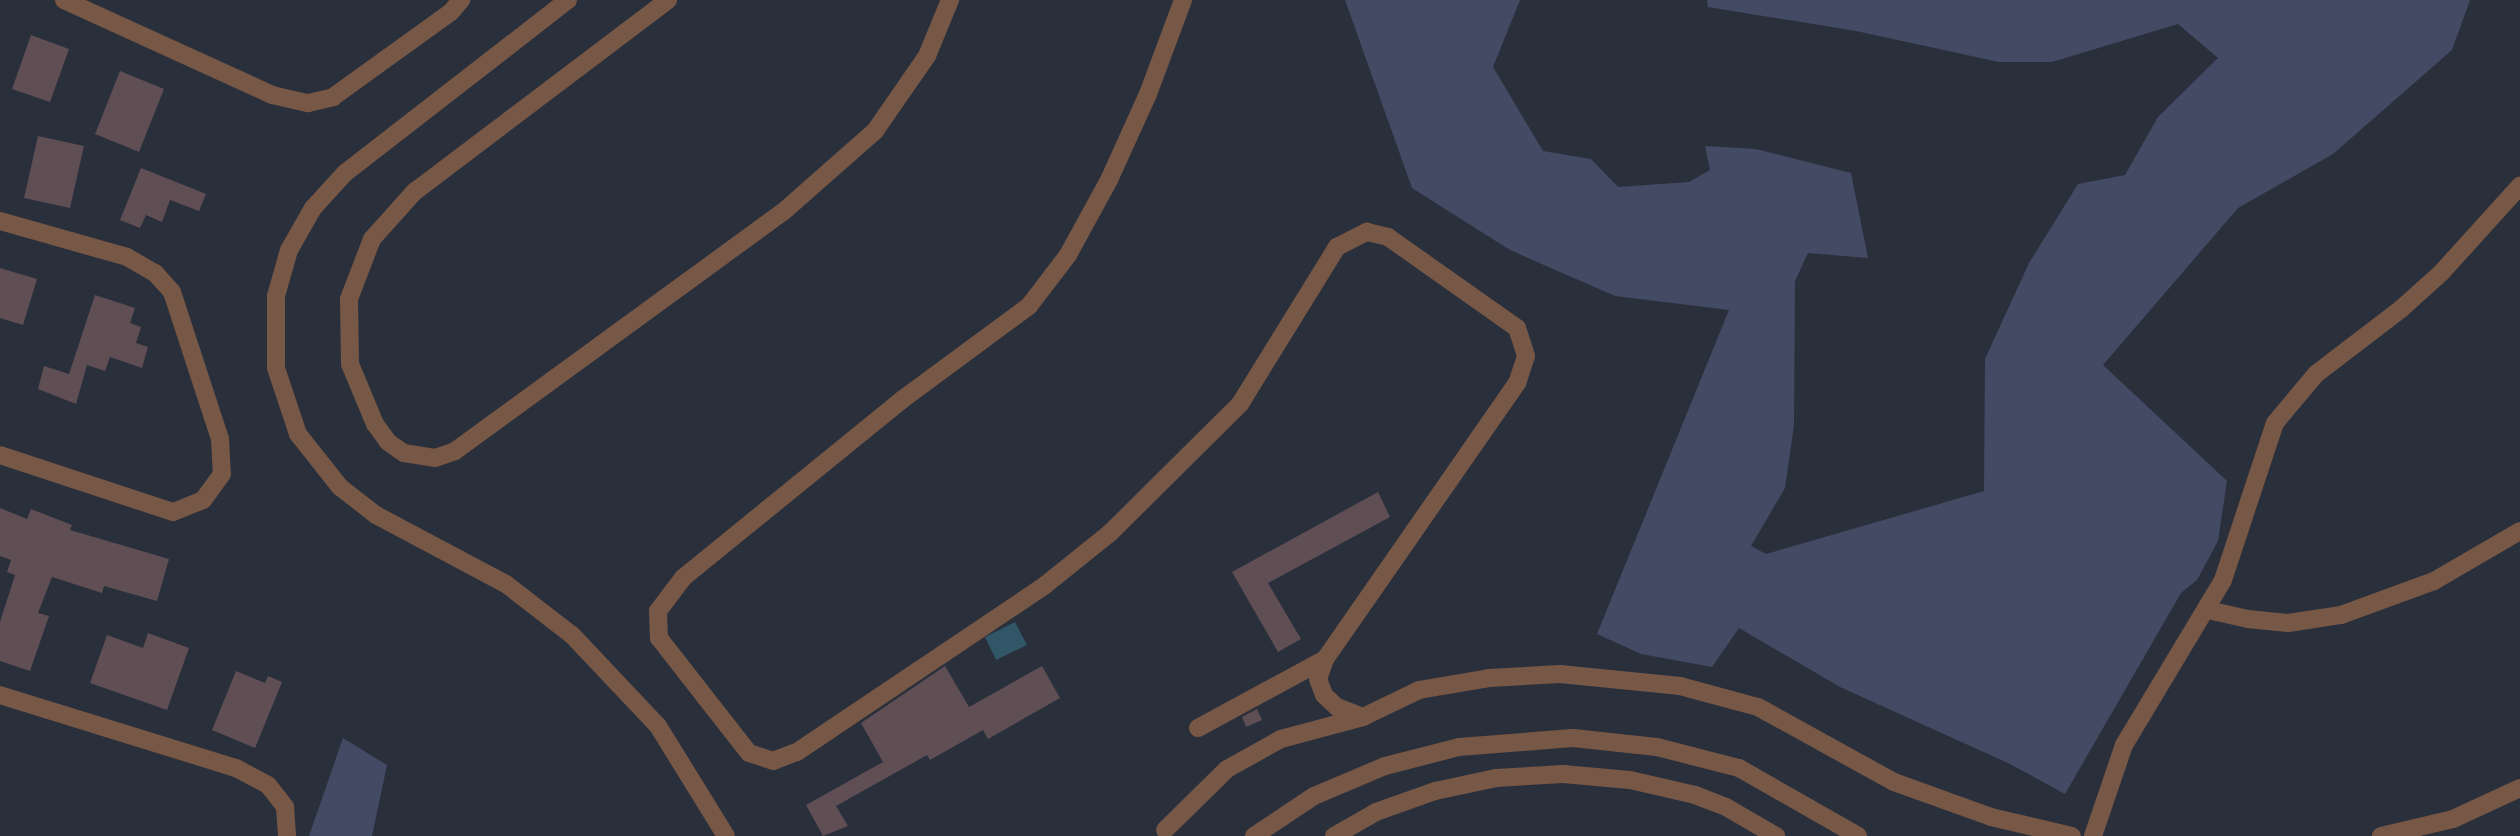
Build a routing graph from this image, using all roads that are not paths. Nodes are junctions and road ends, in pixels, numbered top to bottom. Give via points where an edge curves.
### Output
1 (64, 0) edge
2 (461, 0) edge
3 (568, 0) edge
4 (668, 0) edge
5 (950, 0) edge
6 (1184, 0) edge
7 (2520, 186) edge
8 (0, 221) edge
9 (0, 455) edge
10 (2520, 531) edge
11 (2208, 610) junction
12 (1325, 659) junction
13 (0, 695) edge
14 (1363, 717) junction
15 (1198, 728) dead end
16 (2516, 794) edge
17 (2456, 828) edge
18 (1165, 830) dead end
19 (288, 836) edge
20 (726, 836) edge
21 (1254, 836) edge
22 (1335, 836) edge
23 (1776, 836) edge
24 (1858, 836) edge
25 (2072, 836) edge
26 (2093, 836) edge
27 (2381, 836) edge

1 - 2 street via 272,94 308,103 333,97 451,12
3 - 20 street via 345,173 313,208 289,250 276,296 276,368 298,434 324,471 376,515 479,568 572,635 658,726
4 - 5 street via 415,191 372,239 349,299 350,364 375,424 388,442 404,453 435,458 455,451 783,212 875,131 927,56
6 - 12 street via 1109,180 1068,255 1029,306 903,399 683,578 658,611 659,638 748,753 773,761 797,752 1044,586 1110,533 1240,404 1337,247 1367,231 1389,237 1517,328 1526,356 1517,383
7 - 11 street via 2440,273 2401,309 2316,374 2287,405 2265,442 2234,552
8 - 9 street via 127,257 155,273 172,292 220,439 222,474 203,501 173,512
10 - 11 street via 2434,581 2340,615 2288,623
11 - 26 street via 2124,745
12 - 14 street via 1318,679 1324,694 1337,707
12 - 15 street
13 - 19 street via 236,768 268,785 285,807
14 - 18 street via 1281,739 1227,769
14 - 25 street via 1419,690 1489,678 1600,675 1680,686 1758,707 1894,782 1942,801
16 - 17 street
17 - 27 street
21 - 24 street via 1314,796 1385,766 1468,746 1573,738 1657,747 1739,768
22 - 23 street via 1376,812 1435,791 1496,778 1563,774 1629,780 1695,795 1726,807

